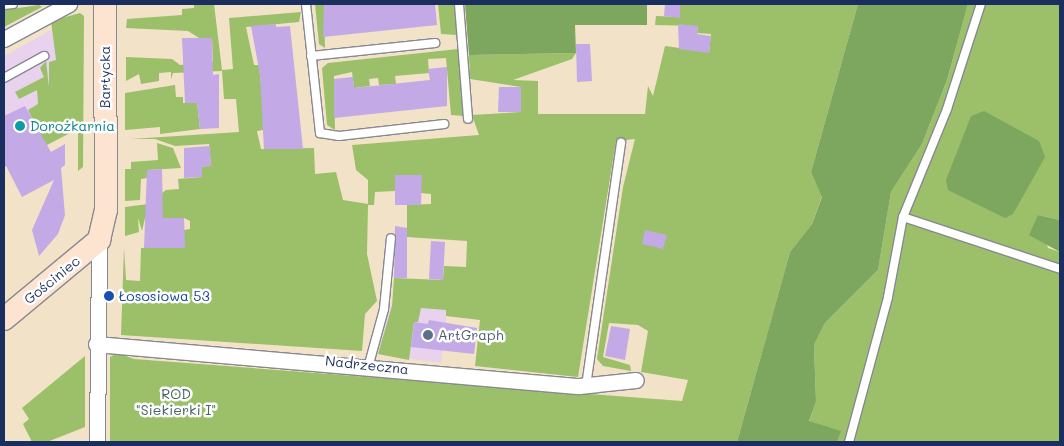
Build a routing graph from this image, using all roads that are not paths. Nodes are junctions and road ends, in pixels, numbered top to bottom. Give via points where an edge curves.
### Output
1 (13, 4) edge
2 (69, 4) edge
3 (105, 4) edge
4 (306, 4) edge
5 (459, 4) edge
6 (981, 4) edge
7 (4, 5) edge
8 (4, 39) edge
9 (435, 43) dead end
10 (44, 56) dead end
11 (311, 56) junction
12 (4, 78) edge
13 (468, 119) dead end
14 (444, 124) dead end
15 (621, 142) dead end
16 (903, 217) junction
17 (391, 238) dead end
18 (99, 240) junction
19 (1060, 270) edge
20 (4, 319) edge
21 (96, 344) junction
22 (369, 364) junction
23 (636, 380) dead end
24 (586, 386) junction
25 (97, 442) edge
26 (850, 442) edge

1 - 7 lane
2 - 8 street
3 - 18 street, Bartycka via 106,210
4 - 11 lane
5 - 13 lane
6 - 16 lane via 950,100
9 - 11 lane
10 - 12 lane
11 - 14 lane via 320,133 339,136
15 - 24 lane
16 - 19 lane
16 - 26 lane via 888,297
17 - 22 lane via 387,290
18 - 20 street, Gościniec
18 - 21 street
21 - 22 street, Nadrzeczna
21 - 25 street
22 - 24 street, Nadrzeczna
23 - 24 street, Nadrzeczna

